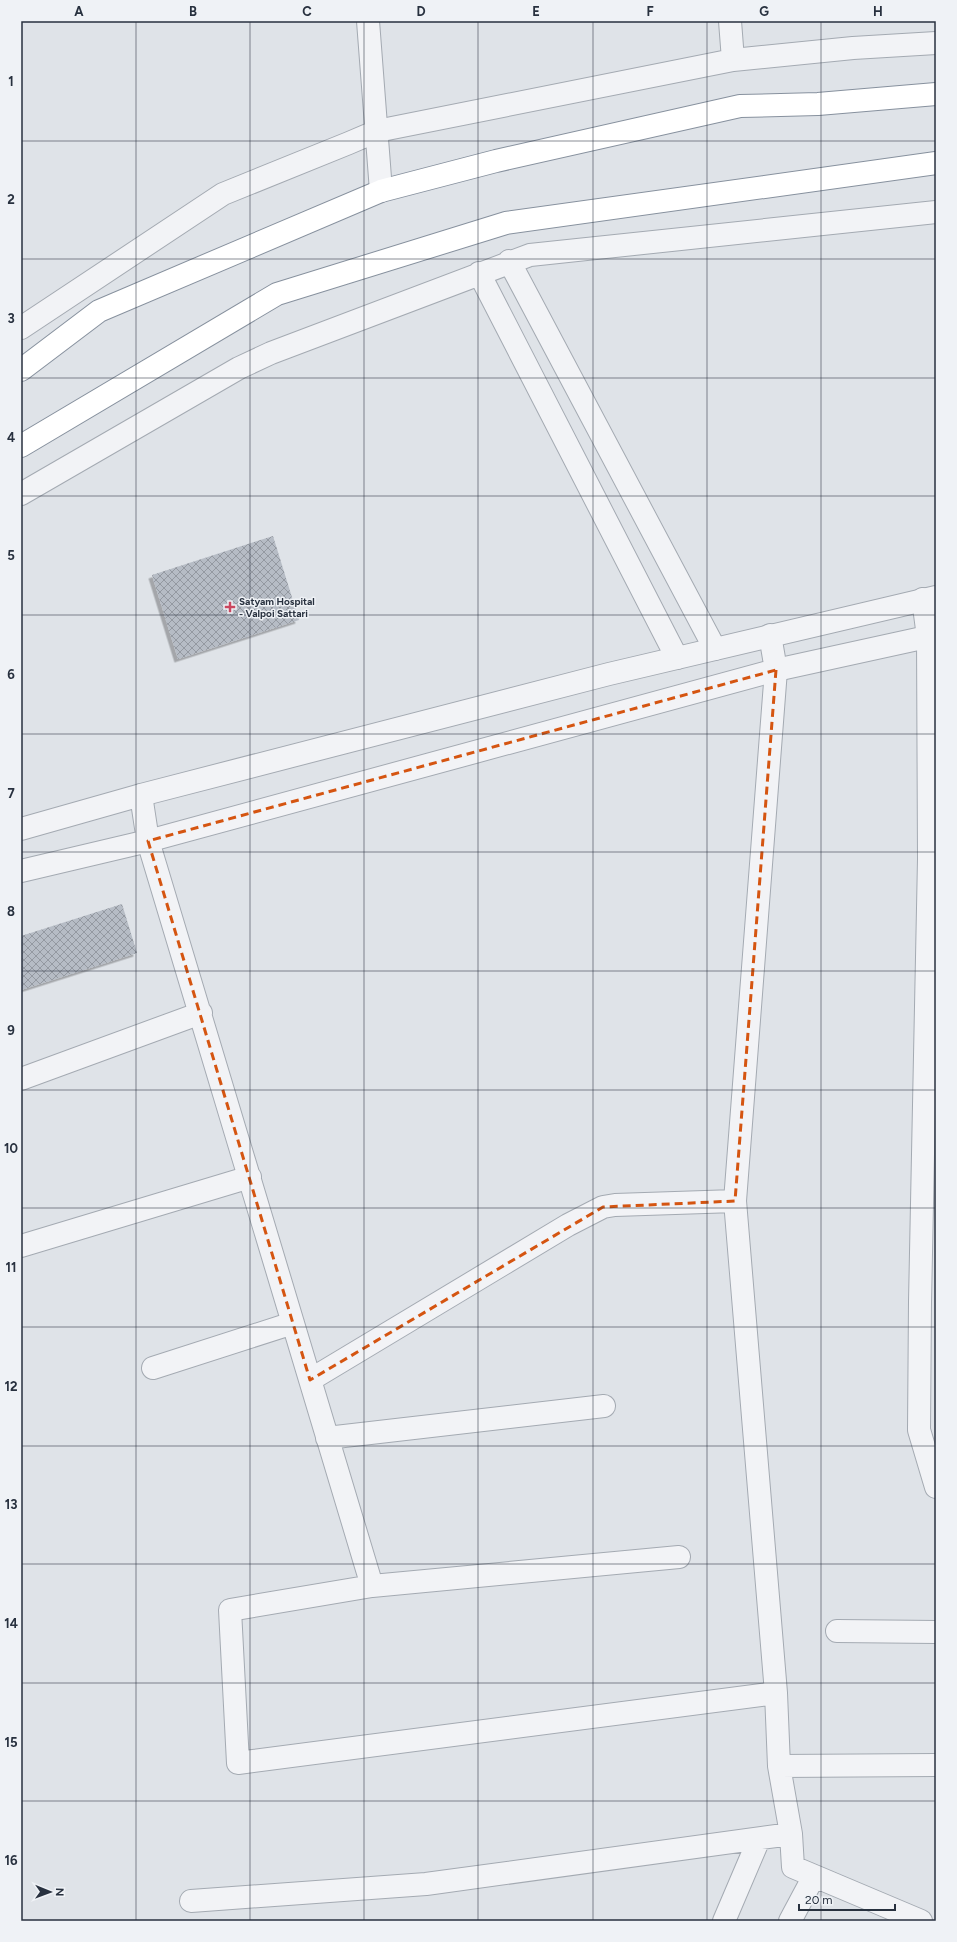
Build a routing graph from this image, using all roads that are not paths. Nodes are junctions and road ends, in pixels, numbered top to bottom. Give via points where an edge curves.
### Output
1 (368, 21) edge
2 (730, 21) edge
3 (936, 42) edge
4 (734, 60) junction
5 (936, 94) edge
6 (377, 131) junction
7 (936, 163) edge
8 (381, 191) junction
9 (936, 212) edge
10 (510, 261) junction
11 (479, 273) junction
12 (21, 328) edge
13 (21, 370) edge
14 (21, 446) edge
15 (21, 494) edge
16 (930, 598) edge
17 (770, 635) junction
18 (932, 636) edge
19 (715, 649) junction
20 (677, 658) junction
21 (776, 670) junction
22 (141, 795) junction
23 (21, 829) edge
24 (148, 842) junction
25 (933, 859) edge
26 (21, 871) edge
27 (201, 1013) junction
28 (931, 1036) edge
29 (21, 1079) edge
30 (250, 1176) junction
31 (735, 1201) junction
32 (21, 1246) edge
33 (293, 1323) junction
34 (152, 1368) dead end
35 (928, 1371) edge
36 (310, 1380) junction
37 (604, 1406) dead end
38 (327, 1438) junction
39 (936, 1487) edge
40 (679, 1557) dead end
41 (372, 1586) junction
42 (837, 1631) dead end
43 (936, 1632) edge
44 (776, 1693) junction
45 (936, 1765) edge
46 (780, 1766) junction
47 (791, 1834) junction
48 (759, 1839) junction
49 (814, 1876) junction
50 (192, 1901) dead end
51 (724, 1921) edge
52 (790, 1921) edge
53 (921, 1921) edge

1 - 6 street
2 - 4 street
3 - 4 street
4 - 6 street
5 - 8 highway via 818,104 740,106 496,161
6 - 8 street
6 - 12 street via 223,194
7 - 14 highway via 506,223 277,294
8 - 13 highway via 99,311
9 - 10 street via 530,254
10 - 11 street
10 - 19 street
11 - 15 street via 246,365
11 - 20 street
16 - 17 street
16 - 18 street
17 - 19 street
17 - 21 street
18 - 21 street
18 - 25 street
19 - 20 street
20 - 22 street
21 - 24 street
21 - 31 street
22 - 23 street
22 - 24 street
24 - 26 street
24 - 27 street
25 - 28 street
27 - 29 street
27 - 30 street
28 - 35 street
30 - 32 street
30 - 33 street
31 - 36 street via 603,1207 568,1225
31 - 44 street
33 - 34 street
33 - 36 street
35 - 39 street via 919,1430
36 - 38 street
37 - 38 street
38 - 41 street
40 - 41 street
41 - 44 street via 230,1610 238,1764
42 - 43 street
44 - 46 street
45 - 46 street
46 - 47 street
47 - 48 street
47 - 49 street via 793,1867
48 - 50 street via 426,1884
48 - 51 street
49 - 52 street
49 - 53 street

